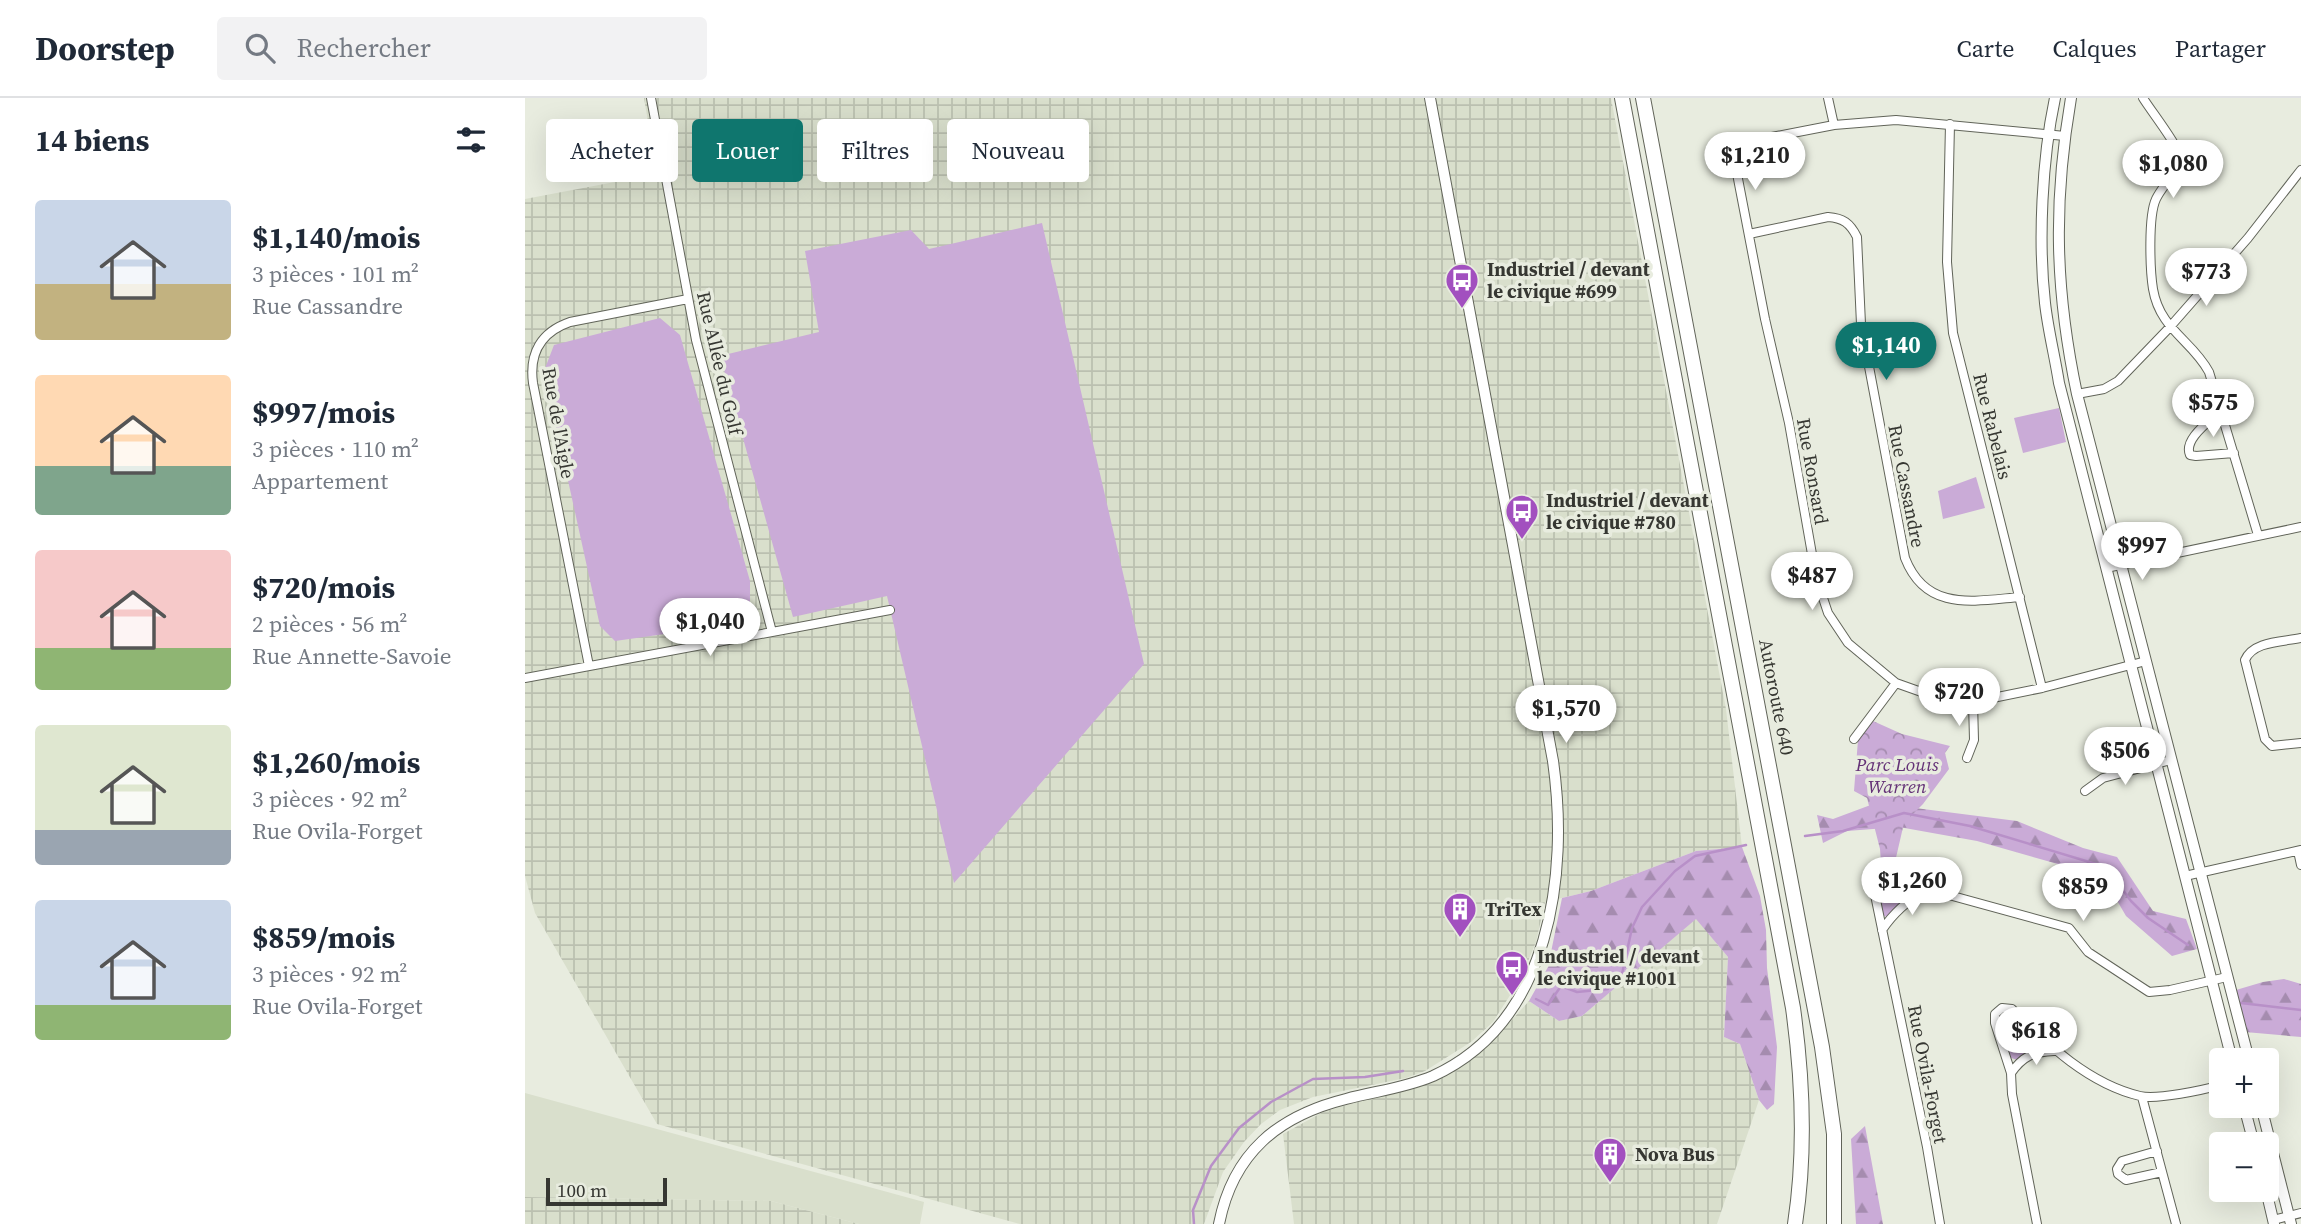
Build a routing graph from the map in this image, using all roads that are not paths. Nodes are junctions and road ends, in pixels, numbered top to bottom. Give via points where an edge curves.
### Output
1 (651, 98) edge
2 (1430, 98) edge
3 (1622, 98) edge
4 (1643, 98) edge
5 (1828, 98) edge
6 (2055, 98) edge
7 (2071, 98) edge
8 (2143, 98) edge
9 (1950, 124) junction
10 (1834, 125) junction
11 (2047, 134) junction
12 (2065, 136) junction
13 (2301, 170) edge
14 (1749, 234) junction
15 (688, 299) junction
16 (2169, 328) junction
17 (2077, 394) junction
18 (2221, 411) junction
19 (2234, 453) junction
20 (2301, 527) edge
21 (2258, 535) junction
22 (2121, 564) junction
23 (2106, 568) junction
24 (2020, 597) junction
25 (890, 610) dead end
26 (772, 632) junction
27 (2301, 638) edge
28 (2146, 661) junction
29 (2131, 664) junction
30 (589, 666) junction
31 (525, 678) edge
32 (1896, 683) junction
33 (2042, 688) junction
34 (1973, 702) junction
35 (1854, 739) dead end
36 (2301, 743) edge
37 (1966, 758) dead end
38 (2171, 761) junction
39 (2156, 764) junction
40 (2085, 792) dead end
41 (2299, 850) edge
42 (2301, 865) edge
43 (2200, 873) junction
44 (2185, 876) junction
45 (1927, 889) junction
46 (1882, 930) junction
47 (2227, 977) junction
48 (2210, 980) junction
49 (2229, 1048) edge
50 (2246, 1048) edge
51 (2054, 1051) junction
52 (2011, 1073) junction
53 (2209, 1087) edge
54 (2142, 1097) junction
55 (2263, 1118) edge
56 (2157, 1151) junction
57 (2162, 1172) junction
58 (2269, 1202) edge
59 (2301, 1213) edge
60 (2290, 1220) edge
61 (2274, 1222) edge
62 (1219, 1224) edge
63 (1795, 1224) edge
64 (1834, 1224) edge
65 (1940, 1224) edge
66 (2037, 1224) edge
67 (2176, 1224) edge

1 - 15 street, Rue Allée du Golf
2 - 62 street via 1553,761 1558,842 1551,913 1532,974 1505,1018 1484,1041 1430,1077 1333,1102 1275,1130 1242,1165 1226,1196
3 - 63 highway via 1793,1008 1802,1116
4 - 64 highway, Autoroute 640 via 1822,1047 1833,1122
5 - 10 street
6 - 11 street
7 - 12 street
8 - 16 street via 2178,152 2177,167 2155,200 2151,221 2153,289
9 - 10 street via 1896,120
9 - 11 street
9 - 24 street, Rue Rabelais via 1947,262 1954,333
10 - 14 street, Rue Ronsard via 1746,142 1736,149
11 - 12 street
11 - 23 street via 2045,303 2059,383
12 - 17 street via 2059,192 2059,275
13 - 16 street
14 - 24 street, Rue Cassandre via 1828,217 1851,226 1857,237 1861,324 1910,573 1920,586 1959,601
14 - 32 street, Rue Ronsard via 1816,577 1828,613 1848,643
15 - 26 street, Rue Allée du Golf
15 - 30 street, Rue de l'Aigle via 558,326 543,338 532,360
16 - 17 street via 2118,381
16 - 18 street via 2203,361
17 - 22 street
18 - 19 street
18 - 19 street via 2189,442 2187,450 2196,456
19 - 21 street
20 - 21 street
21 - 22 street
22 - 23 street
22 - 28 street
23 - 29 street
24 - 33 street, Rue Rabelais
25 - 26 street
26 - 30 street
27 - 36 street via 2256,647 2245,660 2265,739 2272,746
28 - 29 street, Rue Ronsard
28 - 38 street
29 - 33 street, Rue Ronsard
29 - 39 street
30 - 31 street
32 - 34 street, Rue Ronsard
32 - 35 street
33 - 34 street, Rue Ronsard
34 - 37 street via 1974,740
38 - 39 street
38 - 43 street
39 - 40 street via 2103,778
39 - 44 street
41 - 42 street
41 - 43 street
43 - 44 street
43 - 47 street
44 - 48 street
45 - 46 street via 1910,898
45 - 46 street, Rue Ovila-Forget via 1887,878 1876,884
45 - 48 street, Rue Ovila-Forget via 2069,928 2088,952 2149,992
46 - 65 street, Rue Ovila-Forget
47 - 48 street, Rue Ovila-Forget
47 - 50 street
48 - 49 street
51 - 52 street via 2029,1054
51 - 52 street via 2012,1009 2002,1008 1995,1014 1995,1023
51 - 54 street via 2103,1082
52 - 66 street
53 - 54 street
54 - 56 street
55 - 60 street
56 - 57 street
56 - 57 street via 2122,1161 2118,1174 2133,1180
57 - 67 street
58 - 61 street
59 - 60 street
60 - 61 street

